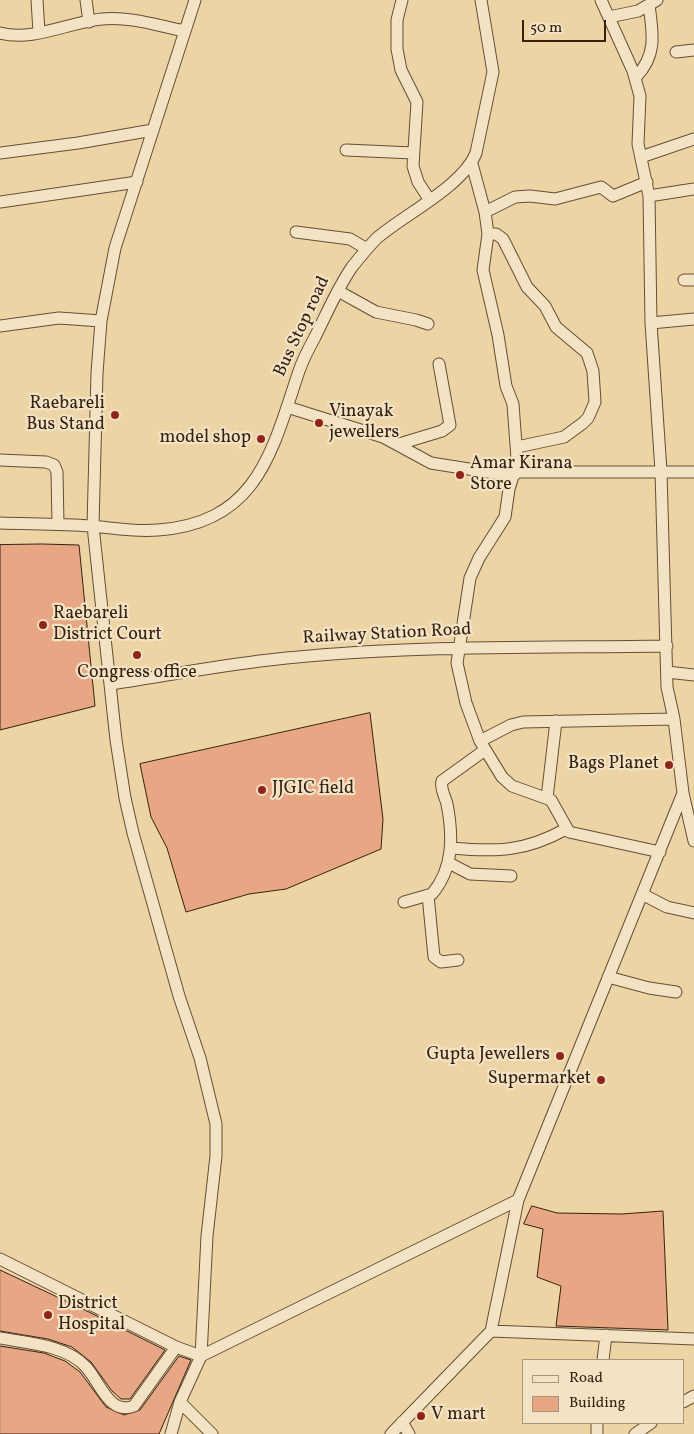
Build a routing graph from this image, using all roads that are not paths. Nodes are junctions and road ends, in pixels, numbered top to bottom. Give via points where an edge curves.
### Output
1 (37, 0) edge
2 (86, 0) edge
3 (195, 0) edge
4 (402, 0) edge
5 (481, 0) edge
6 (601, 0) edge
7 (653, 3) edge
8 (608, 17) junction
9 (89, 22) junction
10 (185, 31) junction
11 (39, 32) junction
12 (0, 33) edge
13 (694, 50) edge
14 (676, 52) dead end
15 (636, 77) junction
16 (153, 130) junction
17 (694, 139) edge
18 (346, 150) dead end
19 (0, 153) edge
20 (413, 153) junction
21 (641, 157) junction
22 (472, 164) junction
23 (138, 182) junction
24 (647, 182) junction
25 (694, 189) edge
26 (649, 196) junction
27 (429, 200) junction
28 (0, 202) edge
29 (486, 212) junction
30 (296, 232) dead end
31 (488, 234) junction
32 (367, 249) junction
33 (338, 291) junction
34 (694, 320) edge
35 (101, 321) junction
36 (651, 323) junction
37 (428, 324) dead end
38 (0, 326) edge
39 (439, 364) dead end
40 (287, 407) junction
41 (399, 444) junction
42 (517, 447) junction
43 (0, 460) edge
44 (661, 471) junction
45 (694, 472) edge
46 (516, 474) junction
47 (0, 523) edge
48 (58, 524) junction
49 (93, 526) junction
50 (667, 646) junction
51 (460, 647) junction
52 (666, 672) junction
53 (694, 675) edge
54 (111, 684) junction
55 (674, 719) junction
56 (556, 721) junction
57 (483, 745) junction
58 (683, 793) junction
59 (547, 798) junction
60 (691, 818) edge
61 (671, 822) junction
62 (566, 828) junction
63 (694, 841) edge
64 (451, 848) junction
65 (660, 852) junction
66 (449, 863) junction
67 (511, 876) dead end
68 (642, 894) junction
69 (428, 895) junction
70 (404, 902) dead end
71 (694, 913) edge
72 (458, 960) dead end
73 (608, 978) junction
74 (676, 992) dead end
75 (518, 1200) junction
76 (0, 1259) edge
77 (491, 1331) junction
78 (606, 1335) junction
79 (0, 1338) edge
80 (694, 1339) edge
81 (176, 1347) junction
82 (201, 1356) junction
83 (603, 1359) edge
84 (180, 1402) junction
85 (402, 1422) junction
86 (650, 1424) edge
87 (171, 1434) edge
88 (212, 1434) edge
89 (390, 1434) edge
90 (409, 1434) edge
91 (635, 1434) edge

1 - 11 street
2 - 9 street
3 - 10 street
4 - 20 street via 397,20 397,49 400,70 417,102
5 - 22 street via 493,72
6 - 8 street
7 - 8 street via 638,11
7 - 15 street via 650,56
8 - 15 street
9 - 10 street via 120,20
9 - 11 street
10 - 16 street
11 - 12 street
13 - 14 street
15 - 21 street via 640,96 638,144
16 - 19 street
16 - 23 street
17 - 21 street
18 - 20 street
20 - 27 street via 414,174
21 - 24 street
22 - 27 street, Bus Stop road
22 - 29 street
23 - 28 street
23 - 35 street via 115,248
24 - 26 street
24 - 29 street via 613,196 601,188 555,199 522,196
25 - 26 street
26 - 36 street
27 - 32 street, Bus Stop road
29 - 31 street
30 - 32 street via 350,239
31 - 42 street via 483,270 506,386 513,404
31 - 42 street via 496,234 503,239 527,287 545,306 556,327 587,354 593,371 594,402 588,418 564,437
32 - 33 street, Bus Stop road
33 - 37 street via 376,312
33 - 40 street, Bus Stop road via 304,356
34 - 36 street
35 - 38 street via 59,318
35 - 49 street
36 - 44 street
39 - 41 street via 450,425
40 - 41 street
40 - 49 street, Bus Stop road via 270,454 257,476 245,493 220,513 186,526 160,530 116,530
41 - 46 street via 431,463
42 - 46 street
43 - 48 street via 54,465 57,472
44 - 45 street
44 - 46 street
44 - 50 street
46 - 51 street via 505,517 470,578
47 - 48 street, Bus Stop road
48 - 49 street, Bus Stop road
49 - 54 street
50 - 51 street, Railway Station Road
50 - 52 street
51 - 54 street, Railway Station Road via 268,660
51 - 57 street via 460,681
52 - 53 street
52 - 55 street
54 - 82 street via 117,747 132,833 200,1058 216,1124
55 - 56 street
55 - 58 street
56 - 57 street via 511,725
56 - 59 street
57 - 59 street via 502,778 512,786
57 - 64 street via 441,785
58 - 60 street
58 - 61 street
59 - 62 street via 557,807
60 - 61 street
60 - 63 street
61 - 65 street
62 - 64 street via 537,844 504,851
62 - 65 street via 574,834
64 - 66 street
65 - 68 street
66 - 67 street via 470,874
66 - 69 street via 436,889
68 - 71 street via 674,909
68 - 73 street
69 - 70 street
69 - 72 street via 434,957 441,962
73 - 74 street
73 - 75 street
75 - 77 street
75 - 82 street
76 - 81 street
77 - 78 street
77 - 85 street
78 - 80 street
78 - 83 street
79 - 81 street via 65,1352 76,1358 113,1405 127,1409 134,1406
81 - 82 street
82 - 84 street
84 - 87 street
84 - 88 street
85 - 89 street
85 - 90 street
86 - 91 street

